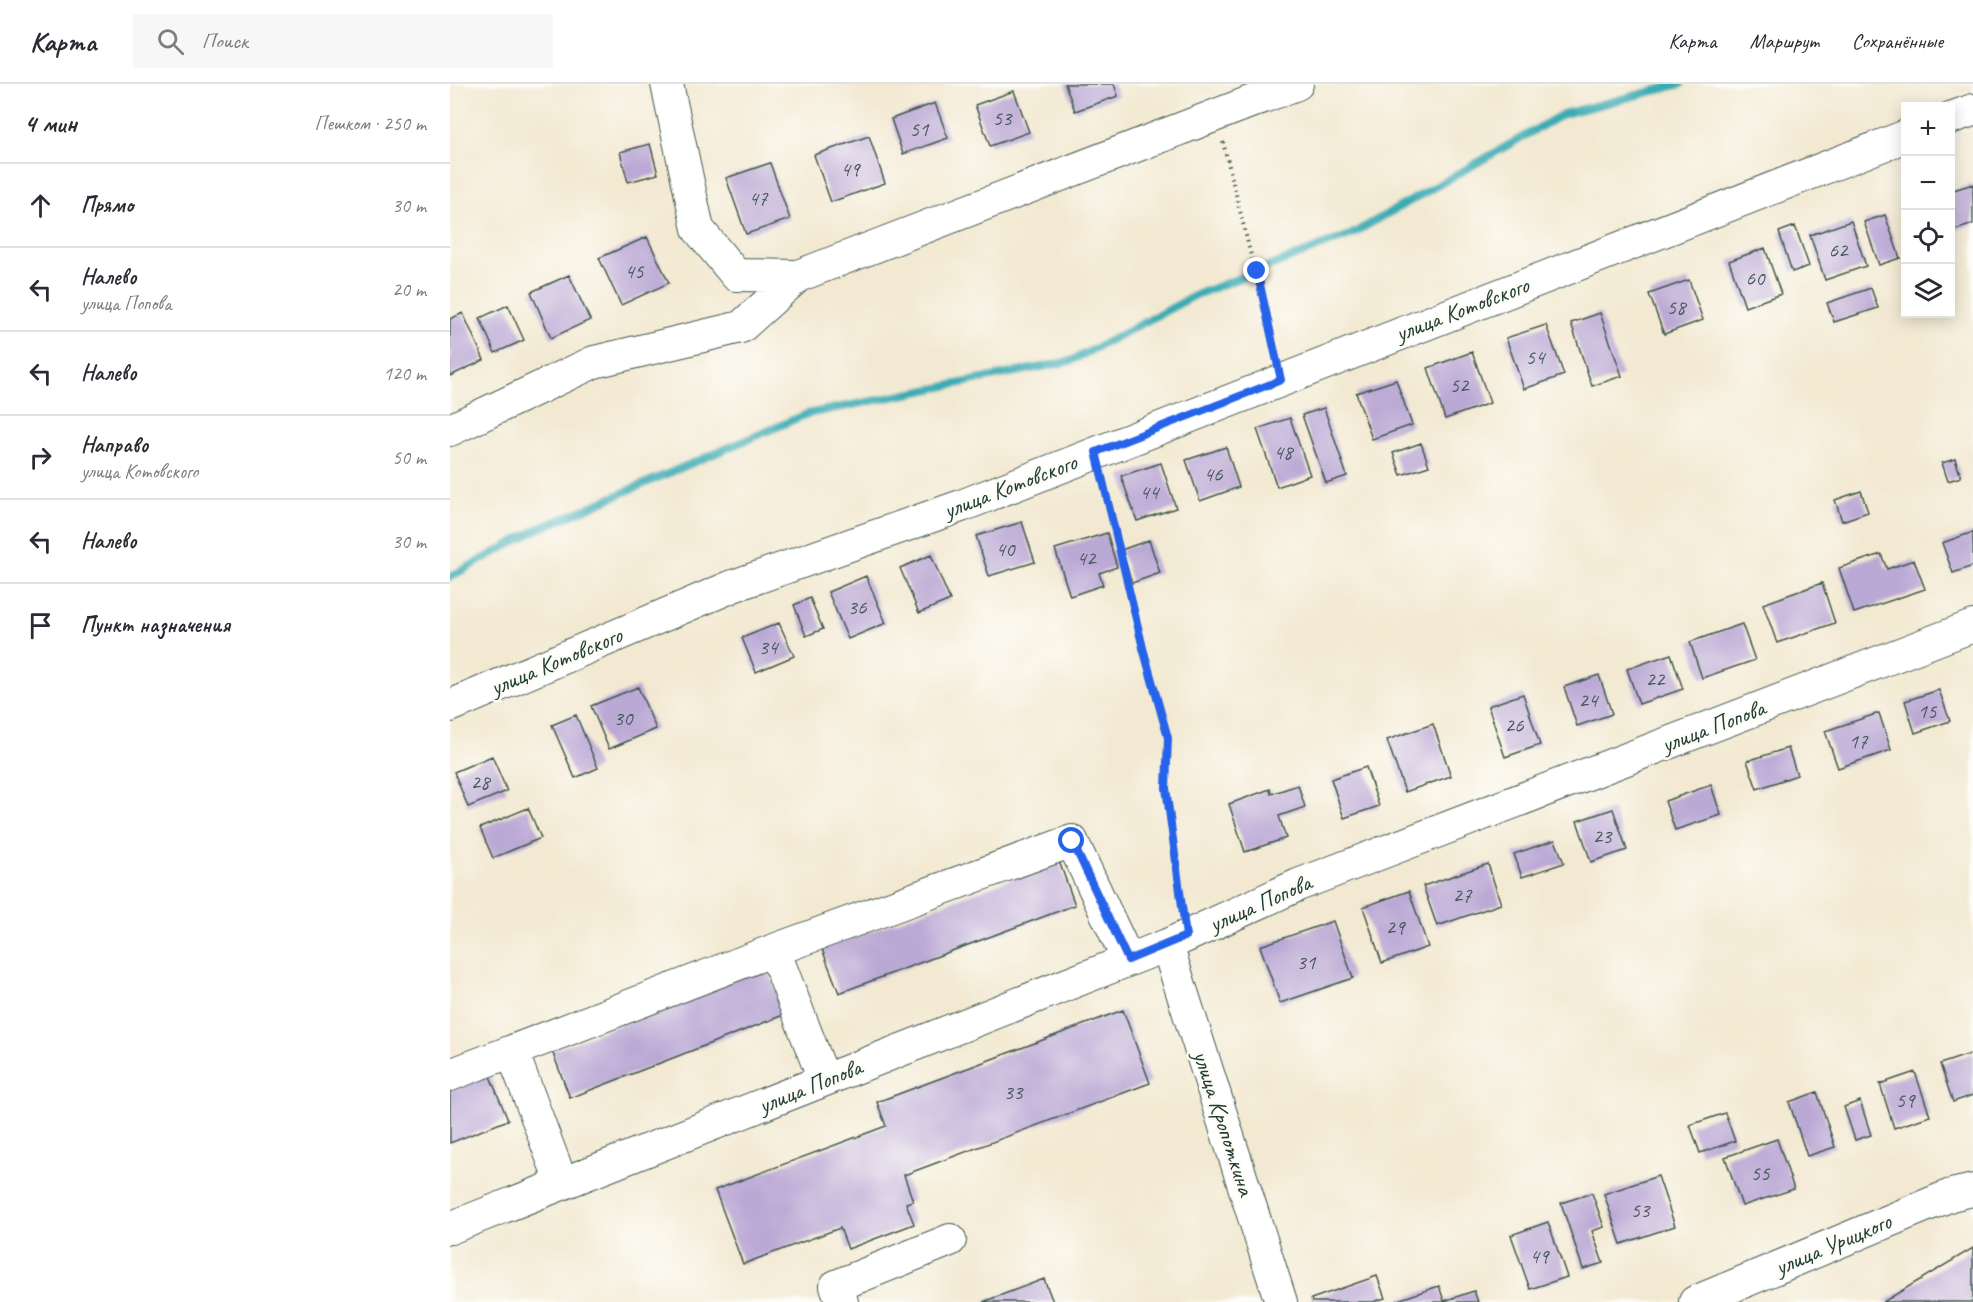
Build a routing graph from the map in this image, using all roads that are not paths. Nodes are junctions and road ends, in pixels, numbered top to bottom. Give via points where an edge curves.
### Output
1 (667, 84) edge
2 (1297, 84) edge
3 (1973, 110) edge
4 (1955, 116) edge
5 (1901, 138) edge
6 (798, 276) junction
7 (450, 430) edge
8 (1973, 626) edge
9 (450, 706) edge
10 (1177, 940) junction
11 (774, 950) junction
12 (1128, 960) junction
13 (512, 1051) junction
14 (450, 1075) edge
15 (824, 1080) junction
16 (562, 1184) junction
17 (1973, 1190) edge
18 (450, 1228) edge
19 (950, 1240) dead end
20 (842, 1302) edge
21 (1281, 1302) edge
22 (1695, 1302) edge

1 - 6 street via 698,229 736,275
2 - 6 street
3 - 4 street
5 - 9 street, улица Котовского via 961,506 733,586
6 - 7 street via 741,327 594,362
8 - 10 street, улица Попова via 1298,885
10 - 12 street, улица Попова
10 - 21 street, улица Кропоткина
11 - 12 street via 1072,841
11 - 13 street
11 - 15 street
12 - 15 street, улица Попова
13 - 14 street
13 - 16 street
15 - 16 street, улица Попова
16 - 18 street, улица Попова
17 - 22 street, улица Урицкого via 1951,1195
19 - 20 street via 836,1286

